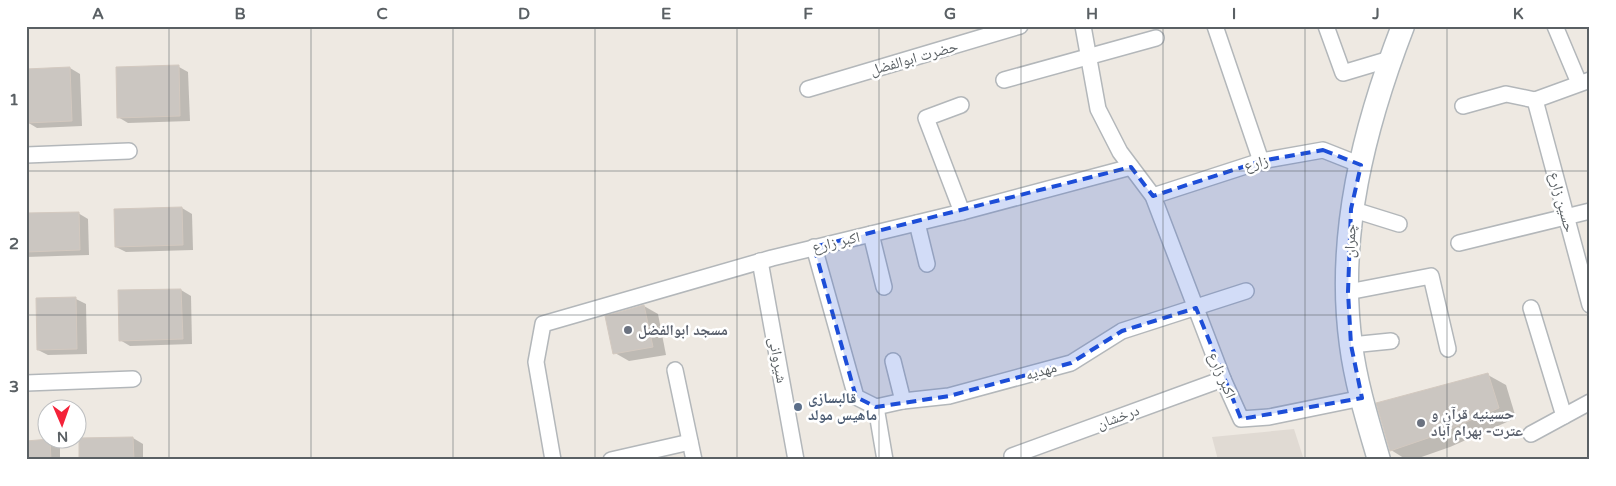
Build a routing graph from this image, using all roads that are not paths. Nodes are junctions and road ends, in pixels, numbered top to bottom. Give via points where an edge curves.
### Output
1 (1020, 26) edge
2 (1083, 26) edge
3 (1215, 26) edge
4 (1326, 26) edge
5 (1403, 26) edge
6 (1555, 26) edge
7 (1156, 38) dead end
8 (1088, 56) junction
9 (1390, 59) junction
10 (1004, 80) dead end
11 (1584, 81) edge
12 (808, 89) dead end
13 (1535, 100) junction
14 (961, 105) dead end
15 (1463, 106) dead end
16 (129, 151) dead end
17 (26, 155) edge
18 (1261, 161) junction
19 (1360, 165) junction
20 (1131, 167) junction
21 (1154, 196) junction
22 (1351, 209) junction
23 (1590, 211) edge
24 (962, 212) junction
25 (1566, 217) junction
26 (916, 223) junction
27 (1399, 224) dead end
28 (872, 234) junction
29 (1459, 244) dead end
30 (814, 247) junction
31 (760, 261) junction
32 (927, 264) dead end
33 (884, 287) dead end
34 (1246, 291) dead end
35 (1348, 292) junction
36 (1590, 305) edge
37 (1196, 308) junction
38 (1531, 308) dead end
39 (1391, 341) dead end
40 (1351, 345) junction
41 (1448, 349) dead end
42 (893, 361) dead end
43 (675, 370) dead end
44 (133, 379) dead end
45 (1223, 379) junction
46 (26, 383) edge
47 (1362, 398) junction
48 (903, 401) junction
49 (1590, 402) edge
50 (876, 407) junction
51 (1564, 416) junction
52 (1531, 434) dead end
53 (690, 442) junction
54 (1012, 456) dead end
55 (553, 460) edge
56 (611, 460) edge
57 (694, 460) edge
58 (796, 460) edge
59 (885, 460) edge
60 (1379, 460) edge

1 - 12 street, حضرت ابوالفضل
2 - 8 street, اکبر زارع
3 - 18 street
4 - 9 street via 1343,73
5 - 9 street, چمران
6 - 11 street
7 - 8 street
8 - 10 street
8 - 20 street, اکبر زارع via 1098,109
9 - 19 street, چمران via 1370,120
11 - 13 street
13 - 15 street via 1506,94
13 - 25 street, حسین زارع
14 - 24 street via 926,118
16 - 17 street
18 - 19 street, زارع via 1323,150
18 - 21 street, زارع
19 - 22 street, چمران
20 - 21 street, اکبر زارع
20 - 24 street, اکبر زارع
21 - 37 street, اکبر زارع
22 - 27 street
22 - 35 street, چمران
23 - 25 street
24 - 26 street, اکبر زارع
25 - 29 street
25 - 36 street, حسین زارع
26 - 28 street, اکبر زارع
26 - 32 street
28 - 30 street, اکبر زارع
28 - 33 street
30 - 31 street, اکبر زارع
30 - 50 street via 856,397
31 - 55 street, اکبر زارع via 543,324 536,362
31 - 58 street, شیروانی
34 - 37 street, مهدیه
35 - 40 street, چمران
35 - 41 street via 1431,276
37 - 45 street, اکبر زارع
37 - 48 street, مهدیه via 1122,331 1071,363 949,396
38 - 51 street
39 - 40 street
40 - 47 street, چمران
42 - 48 street
43 - 53 street
44 - 46 street
45 - 47 street, اکبر زارع via 1241,419 1269,417
45 - 54 street, درخشان
47 - 60 street, چمران
48 - 50 street, مهدیه
49 - 51 street
50 - 59 street
51 - 52 street
53 - 56 street
53 - 57 street

